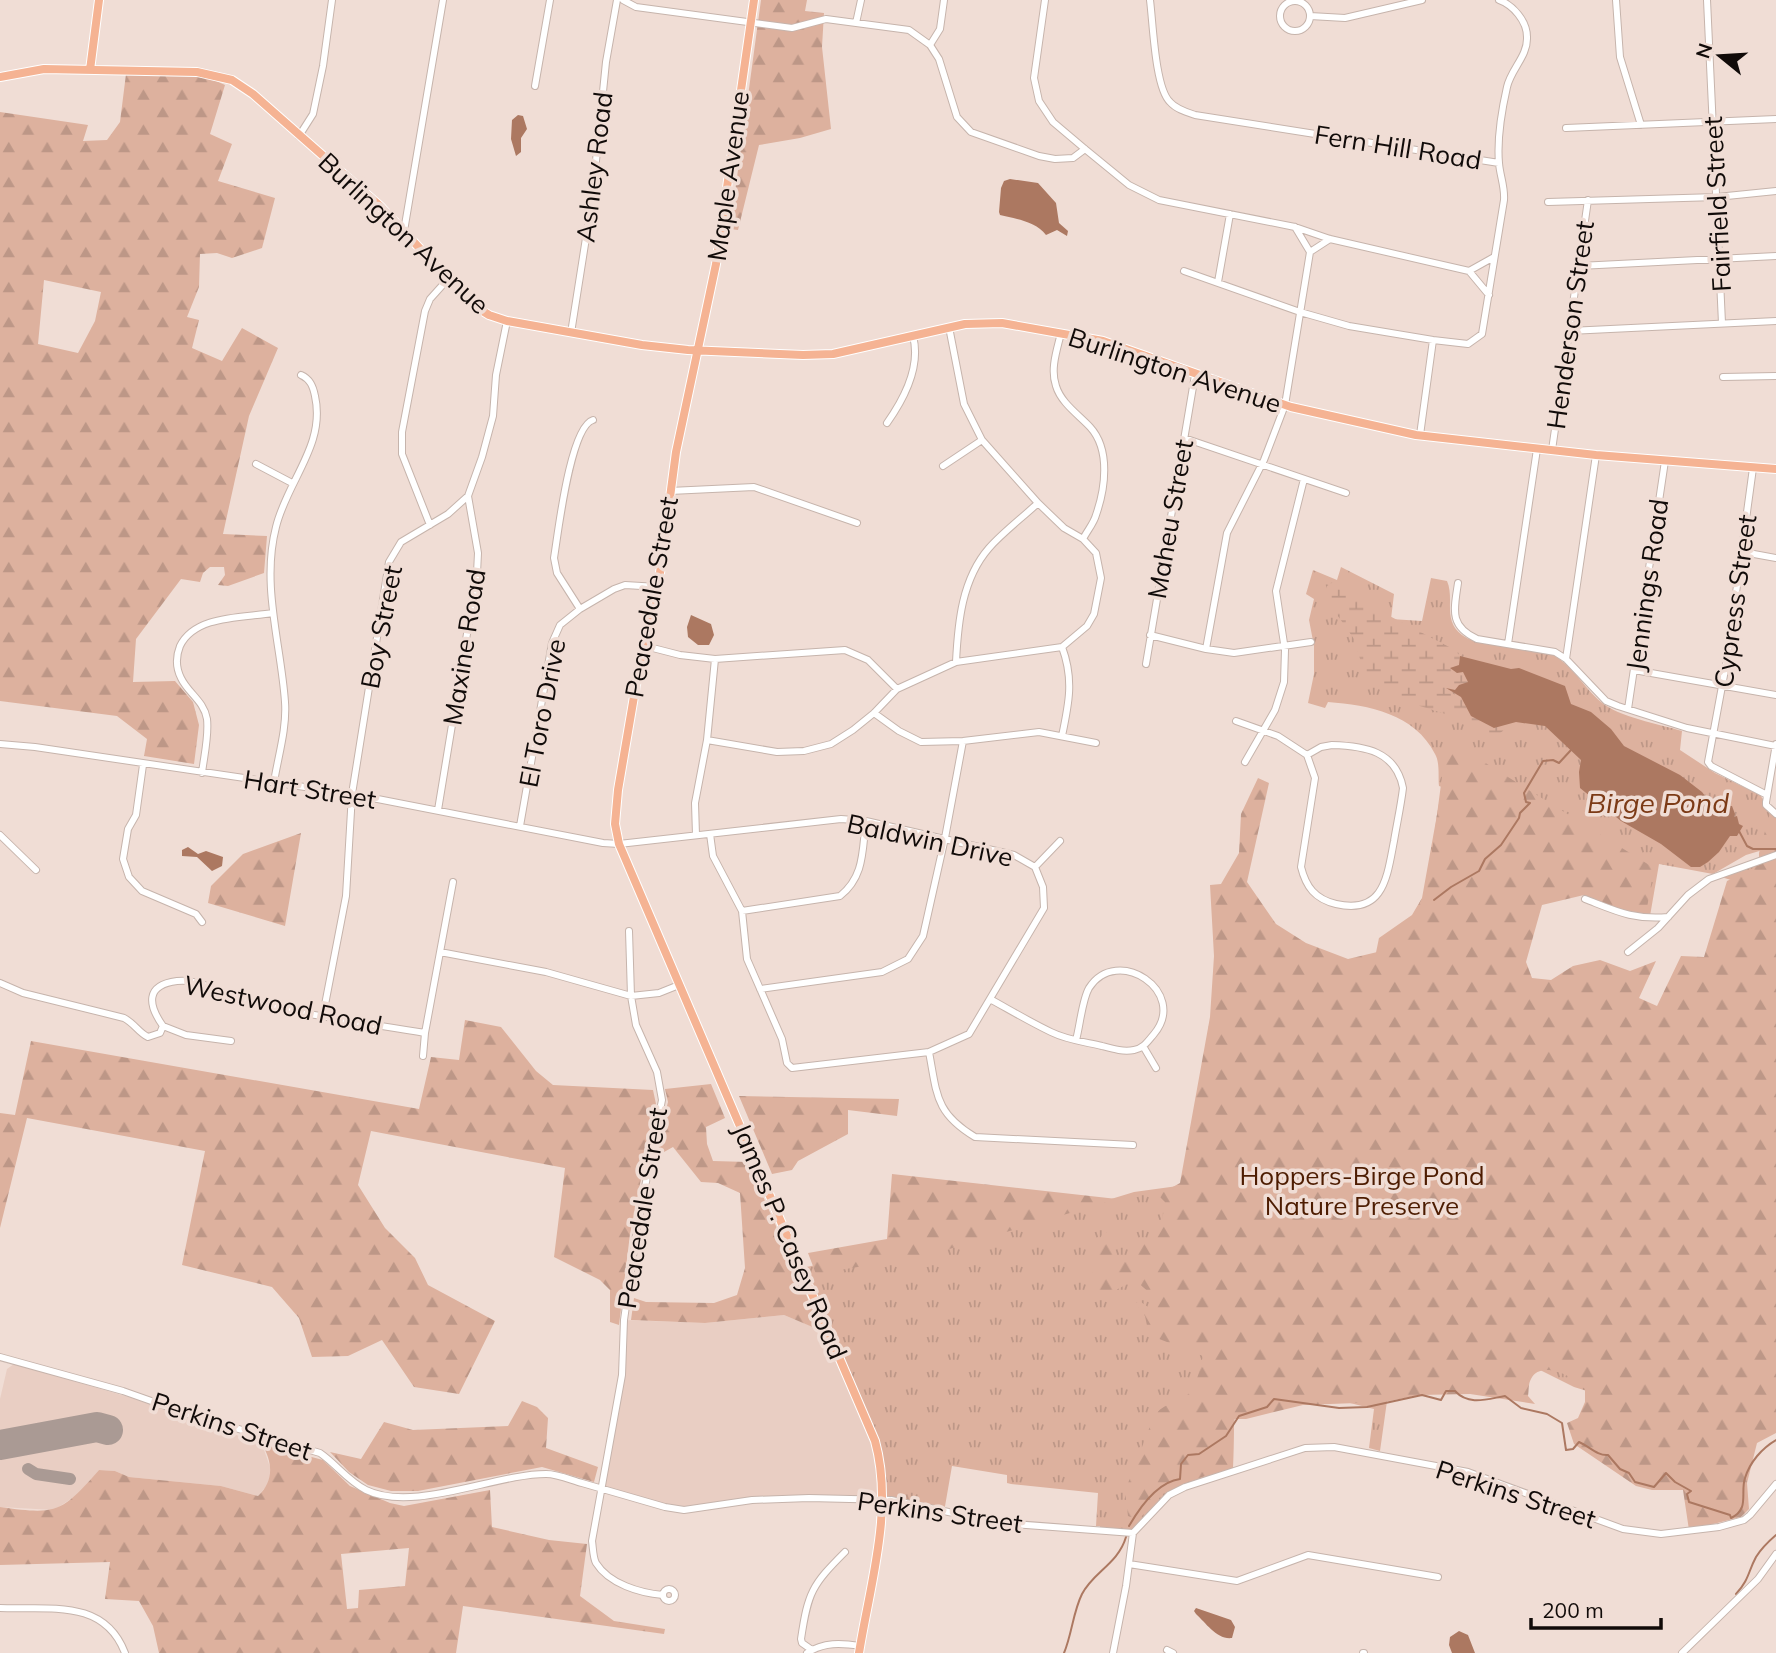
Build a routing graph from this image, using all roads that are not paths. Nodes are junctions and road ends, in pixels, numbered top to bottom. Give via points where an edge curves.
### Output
1 (99, 0) edge
2 (332, 0) edge
3 (443, 0) edge
4 (550, 0) edge
5 (620, 0) edge
6 (754, 0) edge
7 (861, 0) edge
8 (944, 0) edge
9 (1045, 0) edge
10 (1150, 0) edge
11 (1422, 0) edge
12 (1499, 0) edge
13 (1616, 0) edge
14 (1707, 0) edge
15 (1310, 16) junction
16 (750, 23) junction
17 (856, 23) junction
18 (930, 44) junction
19 (90, 69) junction
20 (0, 77) edge
21 (535, 86) dead end
22 (1776, 119) edge
23 (1713, 122) junction
24 (1642, 124) junction
25 (1566, 128) dead end
26 (299, 136) junction
27 (1084, 149) junction
28 (1499, 163) junction
29 (1776, 191) edge
30 (1717, 197) junction
31 (1588, 200) junction
32 (1548, 202) dead end
33 (1230, 214) junction
34 (1295, 227) junction
35 (404, 231) junction
36 (1330, 239) junction
37 (1310, 252) junction
38 (1776, 256) edge
39 (1494, 257) junction
40 (1719, 259) junction
41 (1579, 266) junction
42 (1184, 271) dead end
43 (1469, 271) junction
44 (448, 279) junction
45 (1218, 282) junction
46 (1489, 295) junction
47 (1300, 312) junction
48 (507, 321) junction
49 (1776, 321) edge
50 (1722, 323) junction
51 (949, 327) junction
52 (1569, 331) junction
53 (1061, 332) junction
54 (571, 333) junction
55 (913, 336) junction
56 (1433, 340) junction
57 (697, 350) junction
58 (301, 375) dead end
59 (1195, 375) junction
60 (1776, 376) edge
61 (1723, 377) dead end
62 (1285, 405) junction
63 (593, 420) dead end
64 (887, 423) dead end
65 (1420, 435) junction
66 (1185, 438) junction
67 (982, 440) junction
68 (1537, 449) junction
69 (1552, 450) junction
70 (1596, 455) junction
71 (1665, 461) junction
72 (256, 464) dead end
73 (1262, 464) junction
74 (943, 466) dead end
75 (1753, 468) junction
76 (1776, 469) edge
77 (1304, 479) junction
78 (292, 483) junction
79 (670, 491) junction
80 (1346, 493) dead end
81 (468, 496) junction
82 (1038, 503) junction
83 (858, 523) dead end
84 (430, 525) junction
85 (1083, 539) junction
86 (1742, 552) junction
87 (1776, 558) edge
88 (1458, 583) dead end
89 (658, 587) junction
90 (580, 609) junction
91 (273, 613) junction
92 (1150, 635) junction
93 (1311, 642) dead end
94 (1508, 644) junction
95 (645, 646) junction
96 (1284, 646) junction
97 (1062, 647) junction
98 (1206, 649) junction
99 (715, 659) junction
100 (1566, 659) junction
101 (956, 662) junction
102 (1146, 664) dead end
103 (1634, 670) junction
104 (1723, 685) junction
105 (897, 689) junction
106 (1776, 695) edge
107 (1628, 709) junction
108 (874, 713) junction
109 (1236, 721) dead end
110 (1264, 730) junction
111 (1714, 734) junction
112 (1062, 736) junction
113 (707, 740) junction
114 (963, 741) junction
115 (1096, 743) dead end
116 (0, 744) edge
117 (1776, 745) edge
118 (1307, 755) junction
119 (1245, 762) dead end
120 (142, 765) junction
121 (202, 773) junction
122 (274, 782) junction
123 (352, 794) junction
124 (1767, 795) junction
125 (438, 810) junction
126 (1776, 814) edge
127 (866, 821) junction
128 (520, 827) junction
129 (710, 834) junction
130 (0, 835) edge
131 (696, 835) junction
132 (945, 838) junction
133 (1059, 841) dead end
134 (619, 844) junction
135 (1776, 855) edge
136 (1035, 867) junction
137 (36, 870) dead end
138 (453, 882) dead end
139 (1585, 899) dead end
140 (742, 911) junction
141 (1668, 918) junction
142 (202, 922) dead end
143 (629, 930) dead end
144 (440, 952) junction
145 (1628, 952) dead end
146 (0, 984) edge
147 (679, 985) junction
148 (760, 989) junction
149 (631, 996) junction
150 (990, 999) junction
151 (323, 1015) junction
152 (163, 1026) junction
153 (425, 1033) junction
154 (1076, 1040) junction
155 (231, 1041) dead end
156 (1143, 1046) junction
157 (929, 1052) junction
158 (424, 1056) dead end
159 (1156, 1068) dead end
160 (1133, 1145) dead end
161 (0, 1357) edge
162 (1776, 1484) edge
163 (601, 1489) junction
164 (883, 1500) junction
165 (1133, 1533) junction
166 (845, 1552) dead end
167 (1776, 1554) edge
168 (1129, 1564) junction
169 (1438, 1577) dead end
170 (663, 1595) dead end
171 (0, 1608) edge
172 (860, 1649) edge
173 (809, 1651) edge
174 (125, 1653) edge
175 (1113, 1653) edge
176 (1682, 1653) edge

1 - 19 main road
2 - 26 street via 313,114
3 - 35 street
4 - 21 street
5 - 16 street via 636,7
5 - 54 street, Ashley Road via 606,62 592,200
6 - 16 main road, Maple Avenue
7 - 17 street
8 - 18 street via 940,29
9 - 27 street via 1034,78 1039,101 1052,122
10 - 28 street, Fern Hill Road via 1161,87 1182,111
11 - 15 street via 1345,18
12 - 28 street via 1523,21 1527,35 1526,50 1508,84
13 - 24 street via 1620,57
14 - 23 street, Fairfield Street
15 - 15 street via 1306,5 1297,1 1284,6 1280,16 1284,26 1294,31 1305,27
16 - 17 street via 792,28 826,19
16 - 57 main road, Maple Avenue via 716,264
17 - 18 street via 909,30
18 - 27 street via 957,117 971,132 1055,159 1073,158
19 - 20 main road, Burlington Avenue via 44,69
19 - 26 main road, Burlington Avenue via 189,71 222,77 243,87
22 - 23 street
23 - 24 street
23 - 30 street, Fairfield Street
24 - 25 street
26 - 35 main road, Burlington Avenue
27 - 33 street via 1139,191 1159,200
28 - 39 street, Fern Hill Road via 1505,188
29 - 30 street
30 - 31 street
30 - 40 street, Fairfield Street
31 - 32 street
31 - 41 street, Henderson Street
33 - 34 street
33 - 45 street
34 - 36 street
34 - 37 street
35 - 44 main road, Burlington Avenue
36 - 37 street
36 - 43 street
37 - 47 street
38 - 40 street
39 - 43 street
39 - 46 street, Fern Hill Road
40 - 41 street
40 - 50 street, Fairfield Street
41 - 52 street, Henderson Street
42 - 45 street, Fern Hill Road
43 - 46 street
44 - 48 main road, Burlington Avenue via 473,305
44 - 84 street via 425,311 402,432 402,454
45 - 47 street, Fern Hill Road
46 - 56 street, Fern Hill Road via 1484,328 1476,339 1468,344
47 - 56 street, Fern Hill Road via 1349,326
47 - 62 street
48 - 54 main road, Burlington Avenue
48 - 81 street, Maxine Road via 493,416
49 - 50 street
50 - 52 street
51 - 53 main road, Burlington Avenue via 1002,323
51 - 55 main road, Burlington Avenue
51 - 67 street via 964,404
52 - 69 street, Henderson Street
53 - 59 main road, Burlington Avenue via 1103,341
53 - 85 street via 1054,366 1056,387 1094,430 1105,472 1096,517
54 - 57 main road, Burlington Avenue
55 - 57 main road, Burlington Avenue via 824,355
55 - 64 street via 906,394
56 - 65 street
57 - 79 main road, Peacedale Street
58 - 78 street via 308,378 314,391 317,421 310,449
59 - 62 main road, Burlington Avenue
59 - 66 street, Maheu Street
60 - 61 street
62 - 65 main road, Burlington Avenue
62 - 73 street
63 - 90 street via 584,426 570,463 554,558 557,573
65 - 68 main road, Burlington Avenue
66 - 73 street
66 - 92 street, Maheu Street
67 - 74 street
67 - 82 street
68 - 69 main road, Burlington Avenue
68 - 94 street
69 - 70 main road, Burlington Avenue
70 - 71 main road, Burlington Avenue
70 - 100 street
71 - 75 main road, Burlington Avenue
71 - 103 street, Jennings Road
72 - 78 street
73 - 77 street
73 - 98 street via 1224,542
75 - 76 main road, Burlington Avenue
75 - 86 street, Cypress Street
77 - 80 street
77 - 96 street via 1276,591
78 - 91 street via 272,546
79 - 83 street via 754,487
79 - 89 main road, Peacedale Street
81 - 84 street, Boy Street
81 - 125 street, Maxine Road via 477,573
82 - 85 street
82 - 101 street via 988,548 969,579 958,625
84 - 123 street, Boy Street via 401,542 389,562
85 - 97 street via 1096,553 1101,579 1097,603 1087,626
86 - 87 street
86 - 104 street, Cypress Street
88 - 94 street via 1454,617 1460,627 1477,639
89 - 90 street, El Toro Drive via 625,585
89 - 95 main road, Peacedale Street
90 - 128 street, El Toro Drive via 560,625 552,643
91 - 121 street via 201,624 186,635 178,650 180,677 200,701 207,718
91 - 122 street via 285,704
92 - 98 street
92 - 102 street, Maheu Street
93 - 96 street
94 - 100 street via 1555,652
95 - 99 street
95 - 134 main road, Peacedale Street via 618,790 615,824
96 - 98 street via 1234,653
96 - 110 street via 1282,692
97 - 101 street
97 - 112 street via 1069,666 1070,702
99 - 105 street via 845,650 868,660
99 - 113 street
100 - 107 street via 1605,701
101 - 105 street
103 - 104 street
103 - 107 street, Jennings Road
104 - 106 street
104 - 111 street, Cypress Street
105 - 108 street
107 - 111 street
108 - 113 street via 831,744 804,751 777,752
108 - 114 street via 921,742
109 - 110 street
110 - 118 street
110 - 119 street
111 - 117 street
111 - 124 street, Cypress Street via 1711,766
112 - 114 street via 1016,733
112 - 115 street
113 - 131 street via 695,803
114 - 132 street
116 - 120 street, Hart Street
117 - 124 street
118 - 118 street via 1315,778 1301,867 1304,880 1326,902 1366,903 1387,882 1402,800 1401,776 1390,760 1372,751 1332,745
120 - 121 street, Hart Street
120 - 142 street via 136,815 128,829 123,859 129,877 142,891 196,914
121 - 122 street, Hart Street
122 - 123 street, Hart Street
123 - 125 street, Hart Street
123 - 151 street, Boy Street via 346,896
124 - 126 street via 1766,805
125 - 128 street, Hart Street
127 - 129 street, Baldwin Drive via 841,819
127 - 132 street, Baldwin Drive
127 - 140 street via 859,875 840,896
128 - 134 street, Hart Street
129 - 131 street, Baldwin Drive
129 - 140 street via 713,856
130 - 137 street
131 - 134 street, Baldwin Drive
132 - 136 street, Baldwin Drive via 1014,855
132 - 148 street via 923,936 908,959 882,972
133 - 136 street
134 - 147 main road, James P. Casey Road
135 - 141 street via 1709,879
136 - 150 street, Baldwin Drive via 1043,887 1044,908
138 - 144 street
139 - 141 street via 1627,916
140 - 148 street via 747,959
141 - 145 street
143 - 149 street, Peacedale Street
144 - 149 street via 546,972
144 - 153 street
146 - 152 street, Westwood Road via 124,1018 148,1037
147 - 149 street
147 - 164 main road, James P. Casey Road via 869,1424 879,1458
148 - 157 street, Baldwin Drive via 789,1066
149 - 163 street, Peacedale Street via 662,1100 637,1228 624,1320 622,1375
150 - 154 street via 1052,1033
150 - 157 street, Baldwin Drive via 969,1034
151 - 152 street, Westwood Road via 242,1000 201,983 182,981 163,984 153,993 153,1012
151 - 153 street, Westwood Road
152 - 155 street via 187,1035
153 - 158 street
154 - 156 street via 1121,1050
154 - 156 street via 1088,989 1102,975 1117,971 1148,980 1162,998 1157,1030
156 - 159 street
157 - 160 street via 944,1112 975,1137
161 - 163 street, Perkins Street via 320,1453 348,1478 376,1493 428,1495 550,1474
162 - 165 street, Perkins Street via 1751,1515 1734,1524 1653,1534 1618,1527 1468,1472 1334,1447 1305,1448 1169,1495
163 - 164 street, Perkins Street via 684,1510 809,1497
163 - 170 street, Peacedale Street via 592,1541 595,1563 617,1583
164 - 165 street, Perkins Street via 1001,1522
164 - 172 main road, James P. Casey Road
165 - 168 street
166 - 173 street via 813,1587 801,1639
167 - 176 street via 1758,1579
168 - 169 street via 1237,1581 1308,1555
168 - 175 street
171 - 174 street via 75,1611 97,1617 119,1637
172 - 173 street via 832,1643

